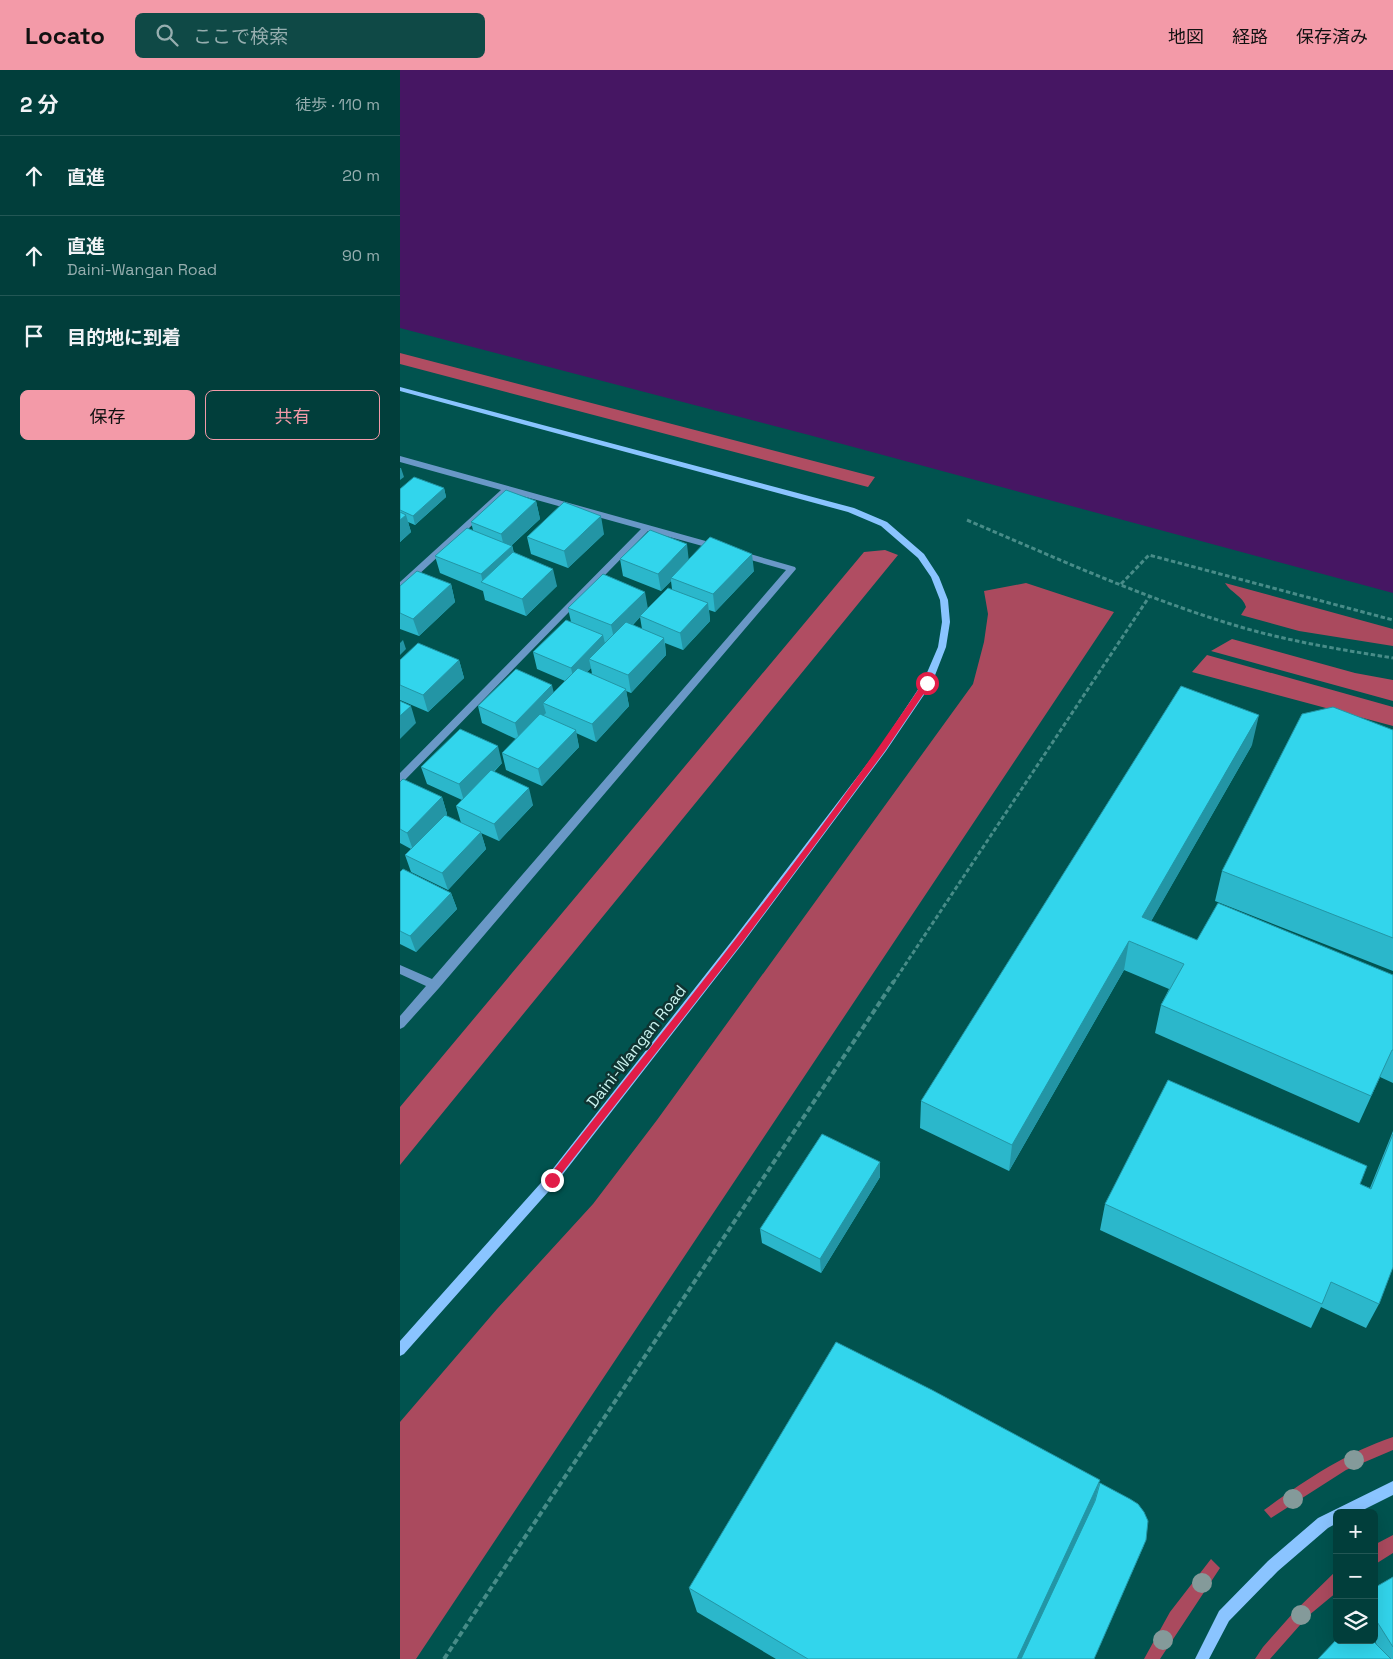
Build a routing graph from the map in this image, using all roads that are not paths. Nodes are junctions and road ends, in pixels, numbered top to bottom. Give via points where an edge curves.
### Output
1 (400, 389) edge
2 (400, 459) edge
3 (506, 489) junction
4 (646, 528) junction
5 (400, 587) edge
6 (400, 778) edge
7 (400, 969) edge
8 (435, 986) junction
9 (400, 1024) edge
10 (400, 1350) edge
11 (1393, 1488) edge
12 (1350, 1509) edge
13 (1333, 1518) edge
14 (1202, 1659) edge

1 - 10 street, Daini-Wangan Road via 851,510 884,524 921,556 944,600 946,622 942,647 927,683 883,749 552,1180
2 - 3 street
3 - 4 street
3 - 5 street
4 - 6 street
4 - 8 street via 792,569
7 - 8 street
8 - 9 street
11 - 12 street
13 - 14 street via 1322,1523 1274,1566 1224,1616

